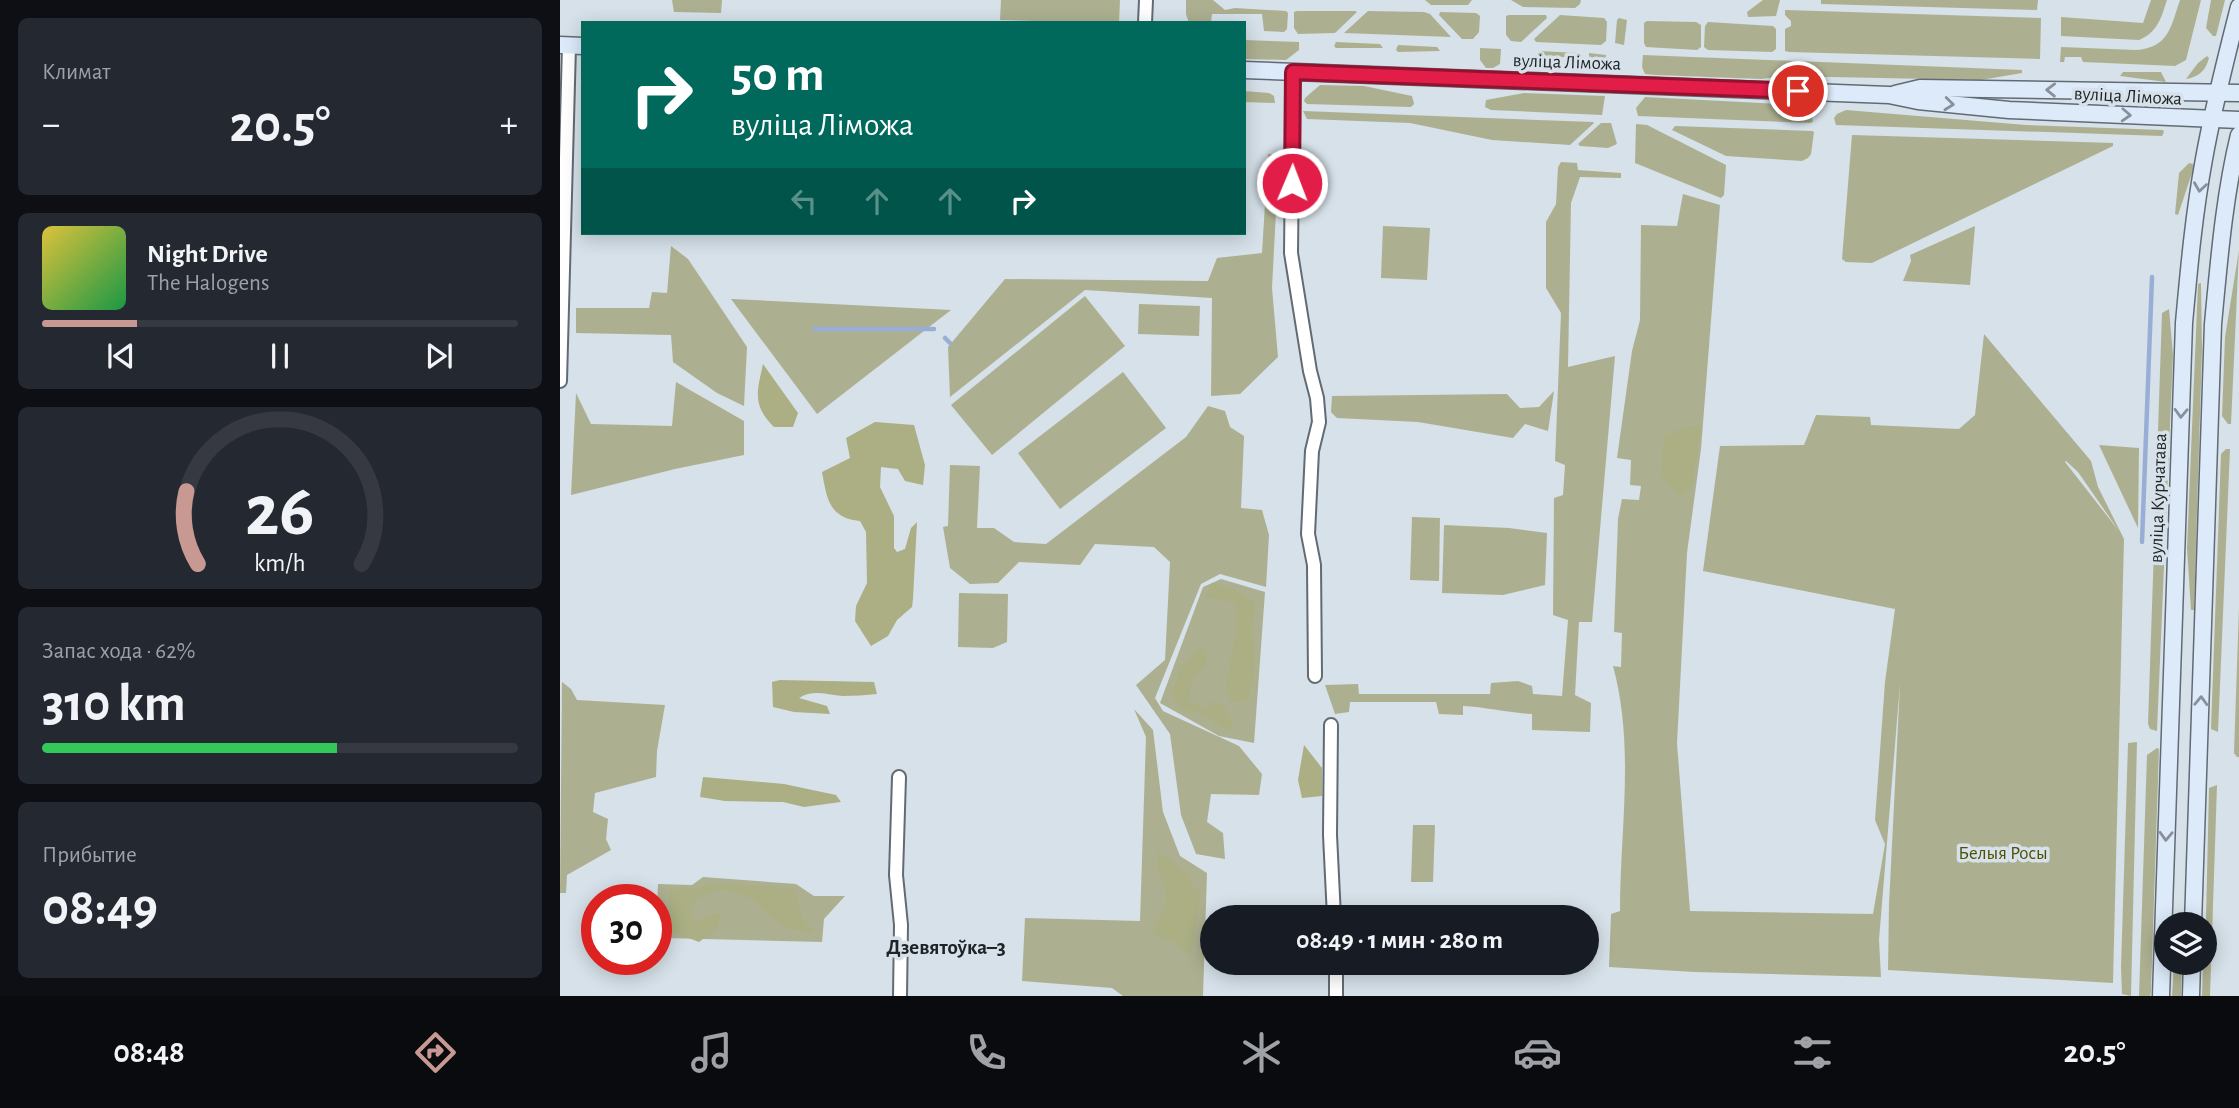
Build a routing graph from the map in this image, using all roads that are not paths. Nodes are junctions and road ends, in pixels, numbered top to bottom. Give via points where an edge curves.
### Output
1 (1146, 0) edge
2 (2239, 8) edge
3 (1145, 21) edge
4 (571, 46) edge
5 (1246, 69) edge
6 (1293, 72) junction
7 (2217, 93) junction
8 (2239, 93) edge
9 (1889, 95) junction
10 (2212, 120) junction
11 (2239, 120) edge
12 (2239, 135) edge
13 (560, 381) edge
14 (1315, 676) dead end
15 (1331, 725) dead end
16 (2169, 768) junction
17 (2199, 769) junction
18 (900, 777) dead end
19 (1333, 905) edge
20 (2193, 912) edge
21 (1336, 975) edge
22 (2192, 975) edge
23 (900, 996) edge
24 (1336, 996) edge
25 (2161, 996) edge
26 (2191, 996) edge

1 - 3 street
2 - 7 main road, вуліца Курчатава
4 - 13 street
5 - 6 main road, вуліца Ліможа
6 - 9 main road, вуліца Ліможа
6 - 14 street via 1291,253 1319,422 1312,451 1308,534 1314,565
7 - 8 main road, вуліца Ліможа
7 -> 9 main road, вуліца Ліможа via 1920,88
7 - 10 main road, вуліца Курчатава
9 -> 10 main road, вуліца Ліможа via 2008,110
10 - 11 main road, вуліца Ліможа
10 -> 16 main road, вуліца Курчатава via 2184,323
17 -> 12 main road via 2213,324
15 - 19 street
16 - 17 main road
16 -> 25 main road, вуліца Курчатава
17 - 20 main road
18 - 23 street via 896,875
21 - 24 street
22 - 26 main road

